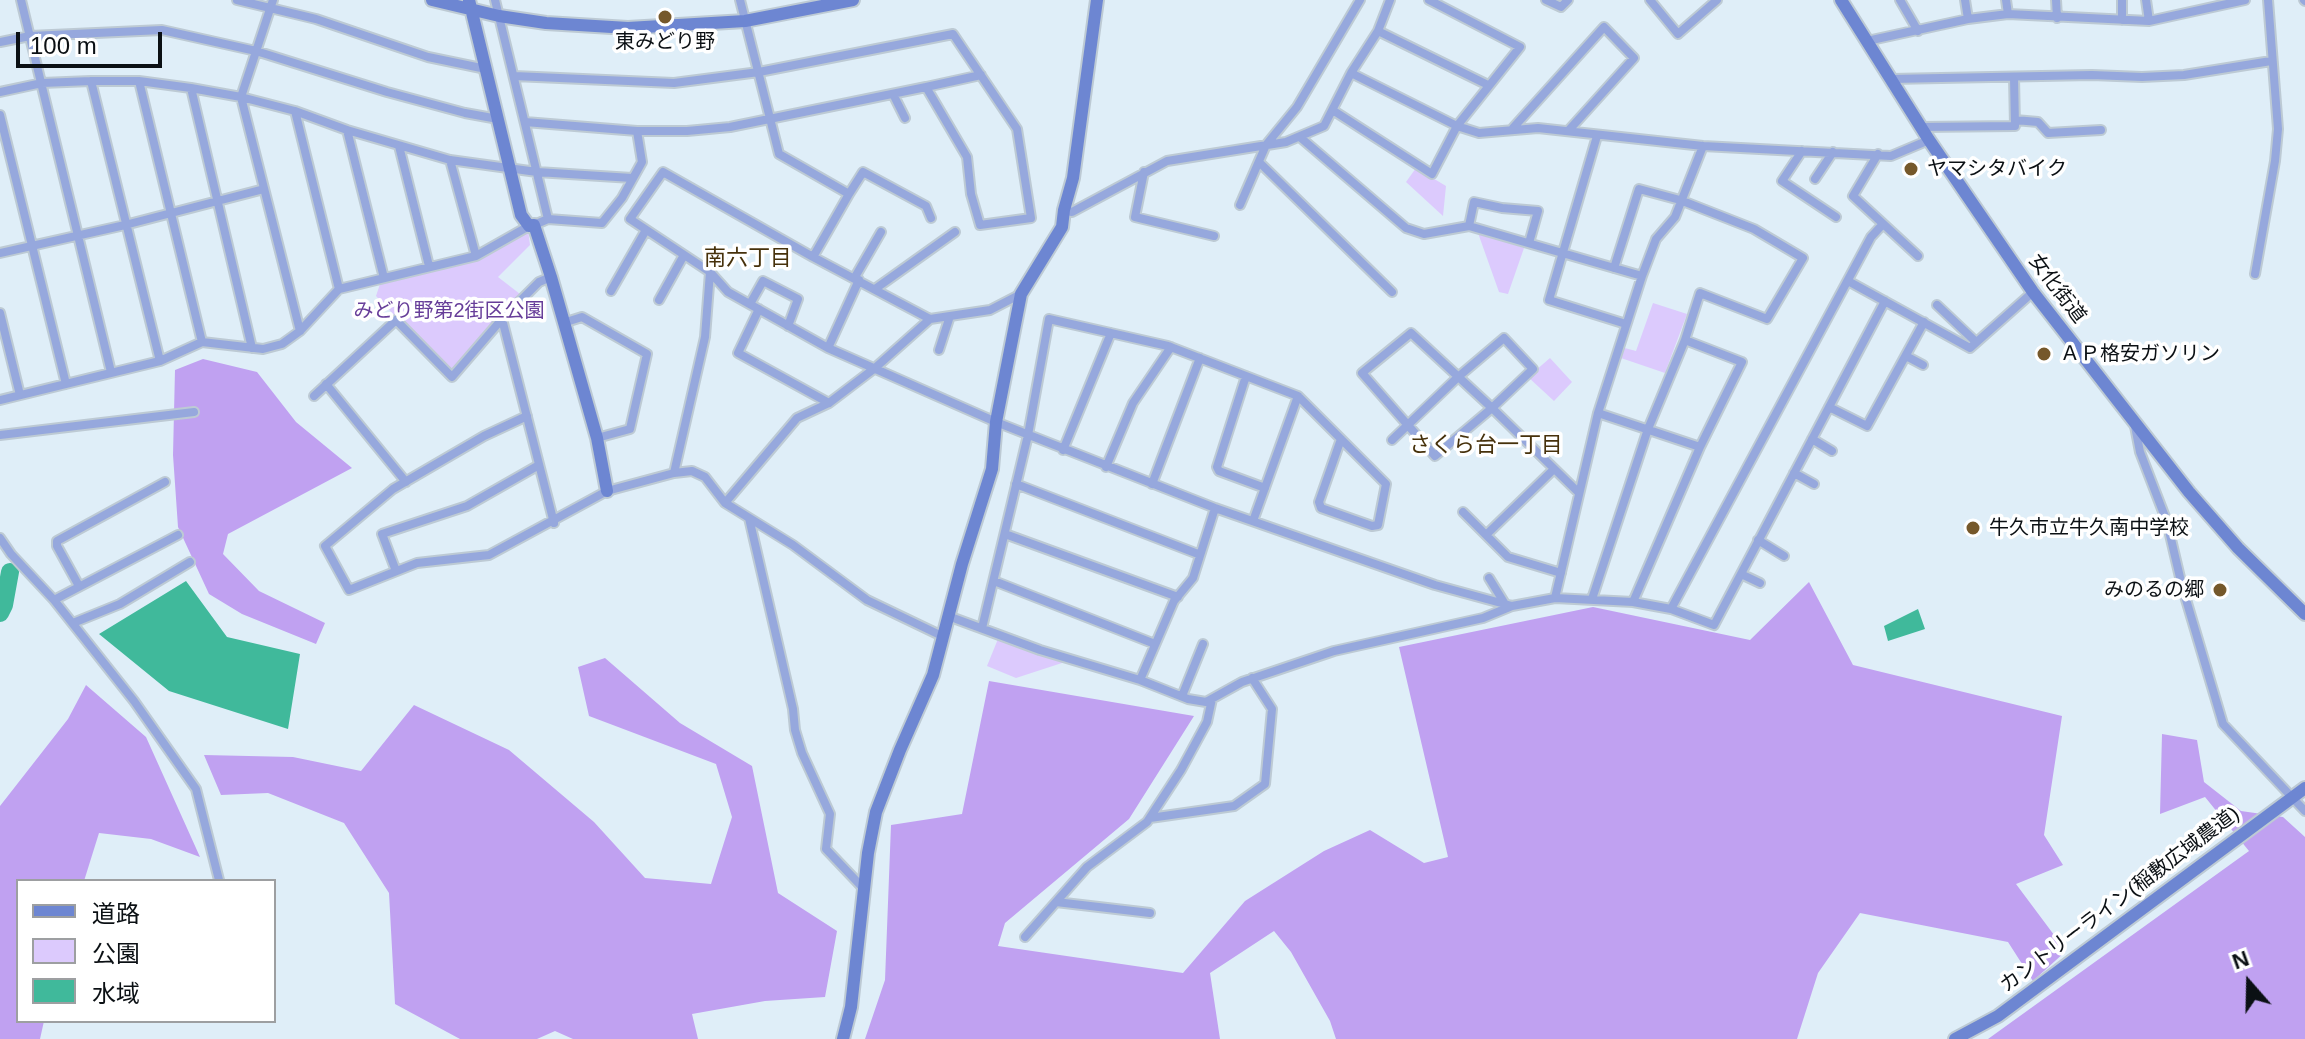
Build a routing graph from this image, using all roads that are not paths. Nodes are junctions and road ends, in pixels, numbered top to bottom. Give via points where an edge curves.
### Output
1 (21, 0) edge
2 (237, 0) edge
3 (432, 0) edge
4 (495, 0) edge
5 (740, 0) edge
6 (853, 0) edge
7 (1097, 0) edge
8 (1360, 0) edge
9 (1390, 0) edge
10 (1429, 0) edge
11 (1546, 0) edge
12 (1568, 0) edge
13 (1650, 0) edge
14 (1717, 0) edge
15 (1841, 0) edge
16 (1900, 0) edge
17 (1965, 0) edge
18 (2006, 0) edge
19 (2056, 0) edge
20 (2122, 0) edge
21 (2146, 0) edge
22 (2245, 0) edge
23 (2268, 0) edge
24 (272, 4) edge
25 (470, 4) edge
26 (1705, 4) edge
27 (2213, 4) edge
28 (2008, 14) junction
29 (499, 16) junction
30 (2057, 18) junction
31 (1968, 19) junction
32 (2122, 20) junction
33 (745, 21) junction
34 (2149, 21) junction
35 (1378, 31) junction
36 (1918, 31) junction
37 (30, 36) junction
38 (1867, 41) junction
39 (0, 42) edge
40 (256, 51) junction
41 (2271, 61) junction
42 (486, 69) junction
43 (759, 72) junction
44 (1351, 73) junction
45 (981, 75) junction
46 (514, 76) junction
47 (2014, 77) junction
48 (1891, 79) junction
49 (91, 81) junction
50 (139, 81) junction
51 (42, 83) junction
52 (1488, 85) junction
53 (926, 87) junction
54 (191, 88) junction
55 (0, 92) edge
56 (893, 94) junction
57 (241, 97) junction
58 (295, 111) junction
59 (1334, 111) junction
60 (0, 115) edge
61 (905, 118) dead end
62 (498, 119) junction
63 (769, 120) junction
64 (2015, 120) junction
65 (525, 122) junction
66 (1457, 126) junction
67 (1921, 127) junction
68 (1513, 128) junction
69 (347, 130) junction
70 (1569, 130) junction
71 (2101, 130) dead end
72 (637, 131) junction
73 (1597, 136) junction
74 (1301, 138) junction
75 (1929, 140) junction
76 (1266, 145) junction
77 (399, 146) junction
78 (1703, 146) junction
79 (1802, 151) junction
80 (1833, 152) junction
81 (1878, 154) junction
82 (450, 160) junction
83 (1259, 162) junction
84 (510, 169) junction
85 (537, 172) junction
86 (1144, 172) junction
87 (632, 178) junction
88 (1815, 179) dead end
89 (264, 189) junction
90 (849, 194) junction
91 (216, 200) junction
92 (1680, 200) junction
93 (1240, 205) dead end
94 (1064, 210) junction
95 (169, 211) junction
96 (1836, 217) dead end
97 (931, 218) dead end
98 (548, 219) junction
99 (1883, 224) junction
100 (125, 225) junction
101 (531, 225) junction
102 (1469, 226) junction
103 (646, 230) junction
104 (881, 232) dead end
105 (955, 232) dead end
106 (79, 234) junction
107 (1214, 236) dead end
108 (1529, 243) junction
109 (32, 245) junction
110 (0, 253) edge
111 (1563, 253) junction
112 (684, 255) junction
113 (476, 256) junction
114 (1918, 256) dead end
115 (813, 257) junction
116 (429, 266) junction
117 (1614, 268) junction
118 (710, 272) junction
119 (2255, 274) dead end
120 (1642, 276) junction
121 (551, 277) junction
122 (384, 278) junction
123 (857, 279) junction
124 (1848, 281) junction
125 (339, 289) junction
126 (875, 289) junction
127 (611, 291) dead end
128 (1392, 292) dead end
129 (2033, 292) junction
130 (1021, 294) junction
131 (659, 300) dead end
132 (1885, 301) junction
133 (750, 304) junction
134 (1937, 305) dead end
135 (759, 309) junction
136 (0, 313) edge
137 (950, 316) junction
138 (502, 319) junction
139 (930, 319) junction
140 (1924, 322) junction
141 (563, 323) junction
142 (1626, 324) junction
143 (788, 326) junction
144 (300, 331) junction
145 (1111, 333) junction
146 (1685, 340) junction
147 (202, 342) junction
148 (1976, 342) junction
149 (1171, 347) junction
150 (252, 348) junction
151 (828, 348) junction
152 (939, 350) dead end
153 (1906, 356) junction
154 (1200, 358) junction
155 (160, 361) junction
156 (1923, 365) dead end
157 (875, 368) junction
158 (111, 372) junction
159 (1246, 376) junction
160 (1458, 377) junction
161 (66, 384) junction
162 (326, 384) junction
163 (20, 395) junction
164 (314, 396) dead end
165 (1298, 396) junction
166 (0, 400) edge
167 (829, 403) junction
168 (1829, 407) junction
169 (1492, 408) junction
170 (194, 412) dead end
171 (1598, 413) junction
172 (527, 416) junction
173 (996, 422) junction
174 (1407, 424) junction
175 (2135, 425) junction
176 (1648, 429) junction
177 (0, 435) edge
178 (1028, 435) junction
179 (597, 438) junction
180 (1341, 439) junction
181 (1812, 439) junction
182 (1392, 440) dead end
183 (1700, 447) junction
184 (1063, 450) junction
185 (1832, 451) dead end
186 (539, 465) junction
187 (1106, 467) junction
188 (1554, 469) junction
189 (674, 473) junction
190 (1794, 473) junction
191 (165, 482) dead end
192 (406, 482) junction
193 (1016, 484) junction
194 (1152, 484) junction
195 (1814, 484) dead end
196 (1265, 488) junction
197 (607, 491) junction
198 (1579, 493) junction
199 (725, 503) junction
200 (1215, 508) junction
201 (1463, 512) dead end
202 (749, 518) junction
203 (1253, 521) junction
204 (554, 523) junction
205 (1005, 534) junction
206 (178, 535) dead end
207 (1486, 535) junction
208 (0, 538) edge
209 (1758, 540) junction
210 (1198, 554) junction
211 (1784, 556) dead end
212 (190, 562) dead end
213 (396, 571) junction
214 (1561, 573) junction
215 (1741, 574) junction
216 (1489, 578) dead end
217 (994, 581) junction
218 (1760, 583) dead end
219 (79, 586) junction
220 (1178, 597) junction
221 (1555, 598) junction
222 (1592, 599) junction
223 (54, 600) junction
224 (1633, 602) junction
225 (1509, 605) junction
226 (1671, 609) junction
227 (2305, 614) edge
228 (948, 616) junction
229 (73, 623) junction
230 (982, 628) junction
231 (942, 636) junction
232 (1155, 644) junction
233 (1203, 644) dead end
234 (1252, 678) junction
235 (1140, 680) junction
236 (1182, 696) junction
237 (1212, 699) junction
238 (2305, 788) edge
239 (2292, 797) junction
240 (2305, 811) edge
241 (1150, 818) junction
242 (219, 879) edge
243 (864, 889) junction
244 (1056, 902) junction
245 (1150, 913) dead end
246 (1025, 937) dead end
247 (843, 1039) edge
248 (1955, 1039) edge

1 - 37 street
2 - 24 street
3 - 25 street
4 - 29 street
5 - 33 street
6 - 33 street
7 - 94 street
8 - 76 street via 1297,107
9 - 35 street
10 - 52 street via 1520,47
11 - 12 street via 1561,7
13 - 26 street via 1678,34
14 - 26 street
15 - 38 street, 女化街道
16 - 36 street
17 - 31 street
18 - 28 street
19 - 30 street
20 - 32 street
21 - 34 street
22 - 27 street
23 - 41 street
24 - 40 street
24 - 42 street via 428,57
25 - 29 street
25 - 42 street
27 - 34 street
28 - 30 street
28 - 31 street
29 - 33 street via 628,28
29 - 46 street
30 - 32 street
31 - 36 street
32 - 34 street
33 - 43 street
35 - 44 street
35 - 52 street
36 - 38 street
37 - 39 street
37 - 40 street via 162,30
37 - 51 street
38 - 48 street, 女化街道
40 - 57 street
40 - 62 street via 387,92
41 - 47 street via 2184,75
41 - 119 street via 2278,129
42 - 62 street
43 - 45 street via 953,34
43 - 46 street via 674,83
43 - 63 street
44 - 59 street
44 - 66 street
45 - 53 street
45 - 53 street via 1017,129 1031,218 980,225 967,157
46 - 65 street
47 - 48 street
47 - 64 street
48 - 67 street, 女化街道
49 - 50 street
49 - 51 street
49 - 100 street
50 - 54 street
50 - 95 street
51 - 55 street
51 - 106 street
52 - 66 street
53 - 56 street
54 - 57 street
54 - 91 street
56 - 61 street
56 - 63 street
57 - 58 street
57 - 89 street
58 - 69 street
58 - 125 street
59 - 66 street via 1432,174
59 - 74 street via 1324,126
60 - 109 street
62 - 84 street
63 - 72 street via 687,131
63 - 90 street via 779,154
64 - 67 street via 2015,126
64 - 71 street via 2038,122 2048,133
65 - 72 street
65 - 85 street
66 - 68 street via 1479,133
67 - 75 street, 女化街道
68 - 70 street
68 - 70 street via 1604,27 1634,58
69 - 77 street
69 - 122 street
70 - 73 street
72 - 87 street via 642,162
73 - 78 street
73 - 111 street
74 - 76 street
74 - 102 street via 1406,228 1424,234
75 - 81 street via 1891,156
75 - 129 street, 女化街道
76 - 83 street
76 - 86 street via 1167,161
77 - 82 street
77 - 116 street
78 - 79 street
78 - 92 street
79 - 80 street
79 - 96 street via 1782,181
80 - 81 street
80 - 88 street
81 - 99 street via 1853,196
82 - 84 street
82 - 113 street
83 - 93 street
83 - 128 street
84 - 85 street
84 - 101 street via 521,215
85 - 87 street
85 - 98 street
86 - 94 street via 1072,212
86 - 107 street via 1135,217
87 - 98 street via 602,223
89 - 91 street
89 - 144 street
90 - 97 street via 863,172 926,206
90 - 115 street
91 - 95 street
91 - 150 street
92 - 117 street via 1639,189
92 - 120 street via 1675,217 1656,239
92 - 146 street via 1754,229 1803,258 1767,319 1700,293
94 - 130 street via 1062,227
95 - 100 street
95 - 147 street
98 - 101 street
99 - 114 street
99 - 124 street
100 - 106 street
100 - 155 street
101 - 113 street
101 - 121 street
102 - 108 street
102 - 108 street via 1474,202 1538,211
103 - 112 street
103 - 115 street via 630,219 663,172
103 - 127 street
104 - 123 street
105 - 126 street
106 - 109 street
106 - 158 street
108 - 111 street
109 - 110 street
109 - 161 street
111 - 117 street
111 - 142 street via 1549,300
112 - 118 street
112 - 131 street
113 - 116 street
115 - 123 street
116 - 122 street
117 - 120 street
118 - 133 street via 728,292
118 - 189 street via 705,337
120 - 142 street
121 - 138 street via 539,282
121 - 141 street
122 - 125 street
123 - 126 street
123 - 151 street
124 - 132 street
124 - 226 street
125 - 144 street
126 - 139 street
129 - 148 street
129 - 175 street, 女化街道
130 - 137 street via 990,310
130 - 173 street
132 - 140 street
132 - 168 street
133 - 135 street
133 - 143 street via 763,281 798,299
134 - 148 street
135 - 143 street
135 - 167 street via 738,353
136 - 163 street
137 - 139 street
137 - 152 street
138 - 162 street via 452,377 396,320
138 - 172 street
139 - 157 street
140 - 148 street via 1970,348
140 - 153 street
141 - 179 street
141 - 179 street via 582,317 647,354 630,429
142 - 171 street
143 - 151 street
144 - 150 street via 282,344
145 - 149 street
145 - 178 street via 1049,319
145 - 184 street
146 - 176 street
146 - 183 street via 1742,362
147 - 150 street
147 - 155 street
149 - 154 street
149 - 187 street via 1133,403
151 - 157 street
153 - 156 street
153 - 168 street via 1867,426
154 - 159 street
154 - 194 street
155 - 158 street
157 - 167 street
157 - 173 street
158 - 161 street
159 - 165 street
159 - 196 street via 1217,467
160 - 169 street
160 - 169 street via 1504,338 1533,369
160 - 174 street
160 - 174 street via 1411,333 1362,373
161 - 163 street
162 - 164 street
162 - 192 street
163 - 166 street
165 - 180 street
165 - 196 street
167 - 199 street via 797,418
168 - 181 street
169 - 174 street via 1435,456
169 - 188 street
170 - 177 street
171 - 176 street
171 - 198 street
172 - 186 street
172 - 192 street
173 - 178 street
173 - 228 street via 992,469
174 - 182 street
175 - 227 street, 女化街道 via 2228,537
175 - 239 street via 2223,724
176 - 183 street
176 - 222 street
178 - 184 street
178 - 193 street
179 - 197 street
180 - 180 street via 1386,484 1378,525 1321,508
181 - 185 street
181 - 190 street
183 - 224 street
184 - 187 street
186 - 204 street
186 - 213 street via 467,506 382,534
187 - 194 street
188 - 198 street
188 - 207 street
189 - 197 street
189 - 199 street via 692,471 705,477
190 - 195 street
190 - 209 street
191 - 219 street via 57,541
192 - 213 street via 325,546 349,590
193 - 205 street
193 - 210 street
194 - 200 street
196 - 203 street
197 - 204 street
198 - 214 street
199 - 202 street
200 - 203 street
200 - 210 street
201 - 207 street
202 - 231 street via 867,600
202 - 243 street via 795,730 830,814 826,849
203 - 225 street via 1435,585
204 - 213 street via 489,555 417,563
205 - 217 street
205 - 220 street
206 - 219 street
207 - 214 street via 1508,557
208 - 223 street
209 - 211 street
209 - 215 street
210 - 220 street via 1193,578
212 - 229 street via 120,604
214 - 221 street
215 - 218 street
215 - 226 street via 1714,625
216 - 225 street
217 - 230 street
217 - 232 street
219 - 223 street
220 - 232 street
221 - 222 street
221 - 225 street
222 - 224 street
223 - 229 street
224 - 226 street
225 - 234 street via 1483,618 1334,651
228 - 230 street
228 - 231 street
229 - 242 street via 196,789
230 - 235 street
231 - 243 street via 933,675 876,812
232 - 235 street
233 - 236 street
234 - 237 street
234 - 241 street via 1272,709 1265,784 1234,806
235 - 236 street
236 - 237 street
237 - 241 street via 1207,722
238 - 239 street, カントリーライン(稲敷広域農道)
239 - 240 street
239 - 248 street, カントリーライン(稲敷広域農道) via 1998,1016
241 - 244 street via 1087,867
243 - 247 street
244 - 245 street
244 - 246 street

